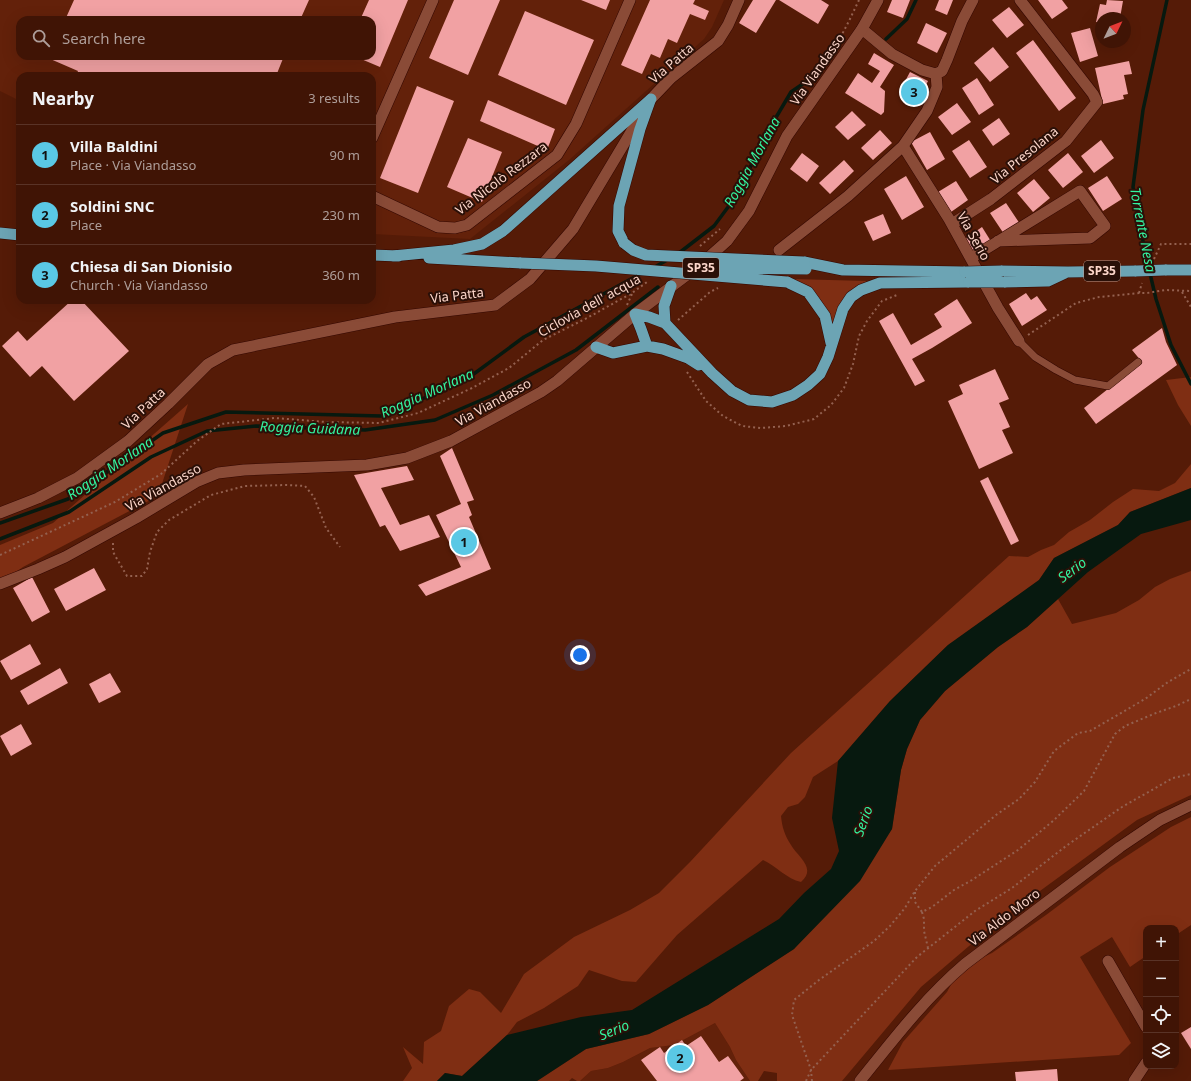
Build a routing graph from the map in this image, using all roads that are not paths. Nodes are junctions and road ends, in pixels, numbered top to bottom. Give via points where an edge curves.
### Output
1 (433, 0) edge
2 (630, 0) edge
3 (739, 0) edge
4 (868, 0) edge
5 (878, 0) edge
6 (973, 0) edge
7 (1020, 0) edge
8 (862, 29) junction
9 (936, 74) junction
10 (651, 99) junction
11 (376, 129) edge
12 (903, 146) junction
13 (376, 198) edge
14 (952, 224) junction
15 (0, 233) edge
16 (16, 235) edge
17 (998, 241) junction
18 (779, 250) dead end
19 (376, 255) edge
20 (393, 256) junction
21 (970, 258) junction
22 (596, 266) junction
23 (805, 266) junction
24 (1191, 270) edge
25 (967, 277) junction
26 (671, 286) junction
27 (635, 314) junction
28 (665, 323) junction
29 (1019, 341) joint
30 (832, 344) junction
31 (647, 346) junction
32 (596, 347) junction
33 (1138, 362) dead end
34 (712, 373) junction
35 (0, 513) edge
36 (0, 584) edge
37 (1191, 805) edge
38 (1108, 961) dead end
39 (1143, 1022) edge
40 (1143, 1068) edge
41 (860, 1081) edge
42 (1134, 1081) edge

1 - 11 street
2 - 13 street, Via Nicolò Rezzara via 576,124 557,155 467,225 455,228 438,227
3 - 10 street, Via Patta via 718,41 671,78
4 - 8 street
5 - 8 street, Via Viandasso
6 - 9 street via 962,21 948,60 942,71
7 - 14 street, Via Presolana via 1097,102 1066,141 991,199
8 - 9 street, Via Viandasso via 892,54 922,70
8 - 26 street, Via Viandasso via 787,136 749,211 727,241
9 - 12 street via 937,87 927,111
10 - 20 highway via 503,231 482,244 454,250
10 - 23 highway, bridge via 619,206 618,231 624,243 646,255
10 - 35 street, Via Patta via 573,229 530,279 495,305 394,316 233,350 208,364 128,441 77,478 38,498
12 - 14 street, Via Serio
12 - 18 street via 848,196
14 - 21 street, Via Serio
15 - 16 highway
17 - 17 street via 1080,191 1105,226 1090,238
17 - 21 street
19 - 20 highway, SP35
20 - 22 highway, SP35, bridge
21 - 29 street, Via Serio
22 - 23 highway, SP35, bridge
22 - 30 highway, bridge via 787,282 808,292 825,316
23 - 25 highway, SP35
24 - 25 highway, SP35, bridge
25 - 30 highway via 880,283 861,290 851,297 843,309
26 - 27 street, Via Viandasso
26 - 28 highway via 664,306
27 - 28 highway
27 - 31 highway
27 - 32 street, Via Viandasso
28 - 34 highway
29 - 33 lane via 1035,357 1056,370 1075,380 1095,384 1108,386
30 - 34 highway via 820,374 793,395 772,402 749,400 732,391
31 - 32 highway via 613,353
31 - 34 highway via 688,358
32 - 36 street, Via Viandasso via 541,392 451,442 408,458 367,465 218,473 196,482 65,557
37 - 41 street, Via Aldo Moro via 1160,820 1120,847 947,979 925,1001
38 - 39 street
40 - 42 street

